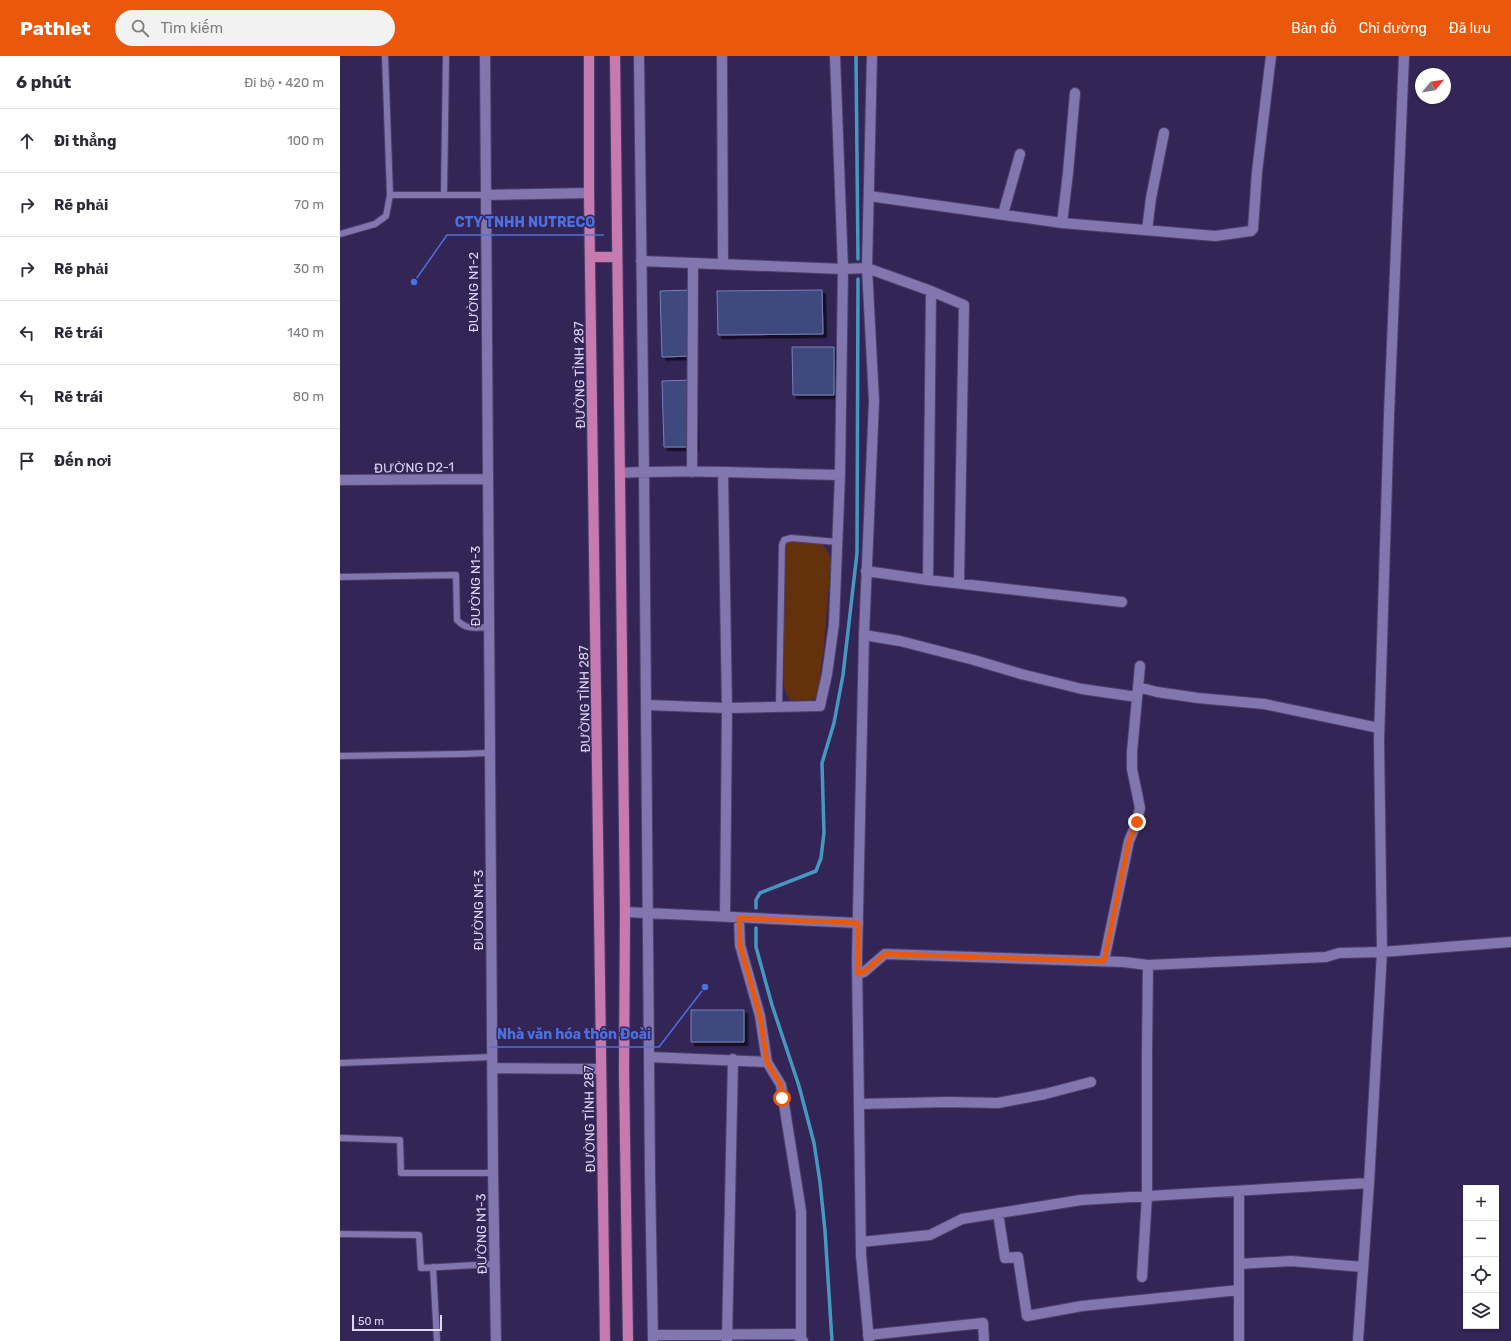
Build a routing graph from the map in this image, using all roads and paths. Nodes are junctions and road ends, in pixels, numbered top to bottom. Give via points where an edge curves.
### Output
1 (385, 56) edge
2 (446, 56) edge
3 (485, 56) edge
4 (589, 56) edge
5 (615, 56) edge
6 (639, 56) edge
7 (722, 56) edge
8 (834, 56) edge
9 (872, 56) edge
10 (1271, 56) edge
11 (1404, 56) edge
12 (1075, 93) dead end
13 (1164, 133) dead end
14 (1020, 154) dead end
15 (589, 193) junction
16 (390, 195) junction
17 (444, 195) junction
18 (486, 195) junction
19 (869, 196) junction
20 (1003, 214) junction
21 (1062, 222) junction
22 (1147, 230) junction
23 (340, 234) edge
24 (616, 257) junction
25 (590, 258) junction
26 (641, 261) junction
27 (693, 263) junction
28 (723, 264) junction
29 (867, 268) junction
30 (843, 269) junction
31 (931, 291) junction
32 (644, 472) junction
33 (692, 472) junction
34 (723, 472) junction
35 (620, 473) junction
36 (840, 475) junction
37 (488, 479) junction
38 (340, 480) edge
39 (838, 542) junction
40 (866, 571) junction
41 (340, 577) edge
42 (928, 580) junction
43 (960, 583) junction
44 (1122, 602) dead end
45 (489, 627) junction
46 (864, 634) junction
47 (1140, 666) dead end
48 (1137, 692) junction
49 (646, 705) junction
50 (726, 708) junction
51 (778, 708) junction
52 (1379, 728) junction
53 (489, 753) junction
54 (340, 756) edge
55 (625, 912) junction
56 (648, 913) junction
57 (725, 917) junction
58 (739, 918) junction
59 (858, 923) junction
60 (1511, 942) edge
61 (1382, 952) junction
62 (1104, 961) junction
63 (1148, 965) junction
64 (858, 974) junction
65 (492, 1057) junction
66 (649, 1057) junction
67 (733, 1060) junction
68 (767, 1062) junction
69 (340, 1063) edge
70 (492, 1068) junction
71 (601, 1069) junction
72 (1091, 1082) dead end
73 (859, 1104) junction
74 (340, 1138) edge
75 (493, 1173) junction
76 (1369, 1183) junction
77 (1239, 1191) junction
78 (1147, 1196) junction
79 (998, 1213) junction
80 (340, 1234) edge
81 (861, 1242) junction
82 (495, 1264) junction
83 (1239, 1264) junction
84 (433, 1267) junction
85 (1363, 1267) junction
86 (1142, 1277) dead end
87 (1239, 1290) junction
88 (653, 1338) edge
89 (727, 1338) edge
90 (869, 1338) edge
91 (802, 1340) edge
92 (437, 1341) edge
93 (496, 1341) edge
94 (605, 1341) edge
95 (628, 1341) edge
96 (984, 1341) edge
97 (1239, 1341) edge
98 (1358, 1341) edge

1 - 16 lane
2 - 17 lane
3 - 18 street, ĐƯỜNG N1-2
4 - 15 main road, ĐƯỜNG TỈNH 287
5 - 24 main road
6 - 26 street
7 - 28 street
8 - 30 street
9 - 19 street
10 - 22 street via 1253,229 1215,236
11 - 52 street
12 - 21 street
13 - 22 street
14 - 20 street
15 - 18 street
15 - 25 main road, ĐƯỜNG TỈNH 287
16 - 17 lane
16 - 23 lane via 386,216 375,224
17 - 18 lane
18 - 37 street, ĐƯỜNG N1-2
19 - 20 street
19 - 29 street
20 - 21 street
21 - 22 street
24 - 25 main road
24 - 35 main road
25 - 71 main road, ĐƯỜNG TỈNH 287
26 - 27 street
26 - 32 street
27 - 28 street
27 - 33 street
28 - 30 street
29 - 30 street
29 - 31 street
29 - 40 street via 874,401
30 - 36 street
31 - 42 street
31 - 43 street via 964,304
32 - 33 street
32 - 35 street
32 - 49 street
33 - 34 street
34 - 36 street
34 - 50 street
35 - 55 main road
36 - 39 street
37 - 38 street, ĐƯỜNG D2-1
37 - 45 street, ĐƯỜNG N1-3
39 - 51 street via 834,624 820,706
39 - 51 lane via 792,538 784,540 782,545
40 - 42 street
40 - 46 street
41 - 45 lane via 456,575 457,620 462,626 469,628
42 - 43 street
43 - 44 street
45 - 53 street, ĐƯỜNG N1-3
46 - 48 street via 900,641 1082,689
46 - 59 street
47 - 48 street
48 - 52 street via 1264,704
48 - 62 street via 1132,769 1140,808 1129,841
49 - 50 street
49 - 56 street
50 - 51 street
50 - 57 street
52 - 61 street
53 - 54 lane
53 - 65 street, ĐƯỜNG N1-3
55 - 56 street
55 - 95 main road
56 - 57 street
56 - 66 street
57 - 58 street
58 - 59 street
58 - 68 street via 740,945 760,1016
59 - 64 street
60 - 61 street
61 - 63 street
61 - 76 street
62 - 63 street
62 - 64 street via 885,954
63 - 78 street
64 - 73 street
65 - 69 lane
65 - 70 street, ĐƯỜNG N1-3
66 - 67 street
66 - 88 street
67 - 68 street
67 - 89 street
68 - 91 street via 781,1085 801,1211
70 - 71 street
70 - 75 street, ĐƯỜNG N1-3
71 - 94 main road, ĐƯỜNG TỈNH 287
72 - 73 street via 998,1103
73 - 81 street
74 - 75 lane via 400,1140 401,1173
75 - 82 street, ĐƯỜNG N1-3
76 - 77 street
76 - 85 street
77 - 78 street
77 - 83 street
78 - 79 street via 1081,1200
78 - 86 street
79 - 81 street via 962,1219 930,1235
79 - 87 street via 1005,1258 1018,1257 1027,1316 1082,1306
80 - 84 lane via 419,1235 422,1268
81 - 90 street
82 - 84 lane
82 - 93 street, ĐƯỜNG N1-3
83 - 85 street via 1291,1261
83 - 87 street
84 - 92 lane
85 - 98 street
87 - 97 street
88 - 89 street
89 - 91 street via 795,1334
90 - 96 street via 983,1324

